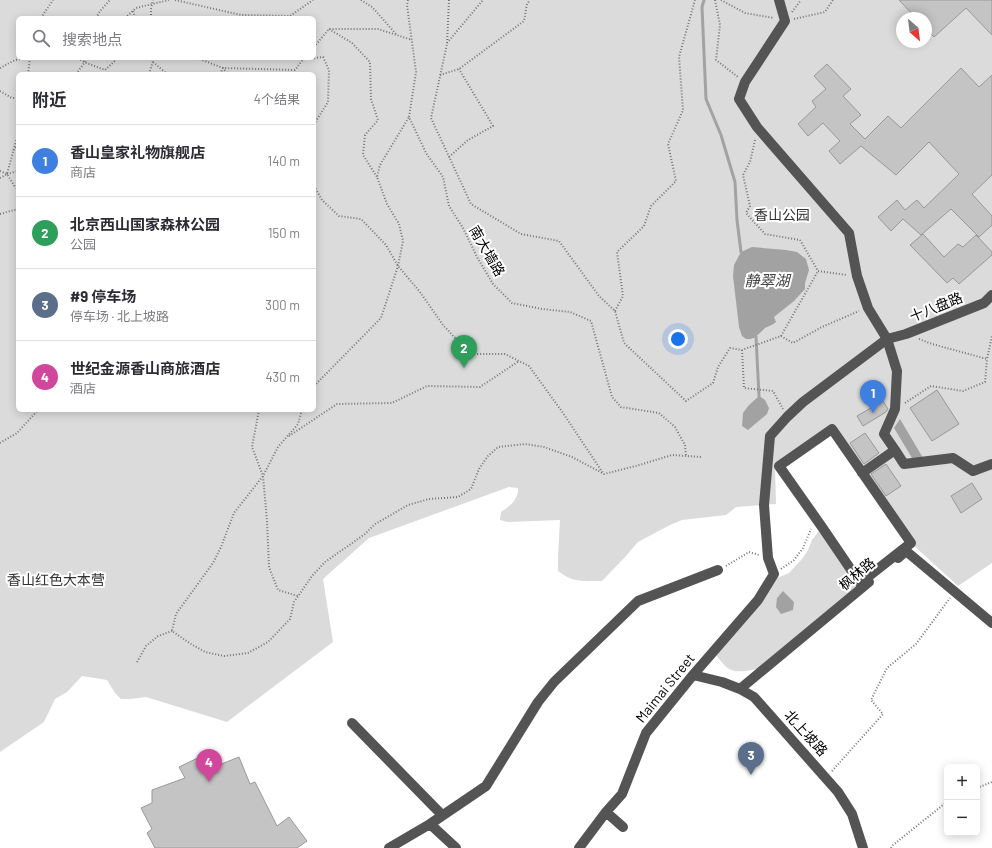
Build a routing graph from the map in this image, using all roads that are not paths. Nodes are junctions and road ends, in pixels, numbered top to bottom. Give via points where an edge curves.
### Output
1 (779, 0) edge
2 (992, 295) edge
3 (886, 339) junction
4 (895, 450) junction
5 (992, 464) edge
6 (862, 473) junction
7 (718, 570) road end
8 (992, 623) edge
9 (693, 675) junction
10 (740, 689) junction
11 (352, 723) dead end
12 (606, 812) junction
13 (442, 815) junction
14 (430, 824) junction
15 (624, 827) dead end
16 (389, 848) edge
17 (456, 848) edge
18 (578, 848) edge
19 (863, 848) edge

1 - 3 street via 785,21 745,82 739,99 757,127 849,233 857,276 868,308
2 - 3 street, 十八盘路 via 984,303 906,334
3 - 4 street via 897,371 895,409 884,434
3 - 9 street, Maimai Street via 804,402 770,436 764,505 768,558 774,574 758,600
4 - 5 street via 904,464 953,458 973,471
4 - 6 street
6 - 6 street via 911,543 860,583 779,466 832,429
7 - 13 street via 638,601 554,682 538,702 486,786
8 - 10 street, 枫林路 via 906,551
9 - 10 street, 北上坡路
9 - 12 street, Maimai Street via 646,733 622,794
10 - 19 street, 北上坡路 via 754,697 838,792 852,814
11 - 13 street
12 - 15 street
12 - 18 street, Maimai Street
13 - 14 street
14 - 16 street
14 - 17 street

